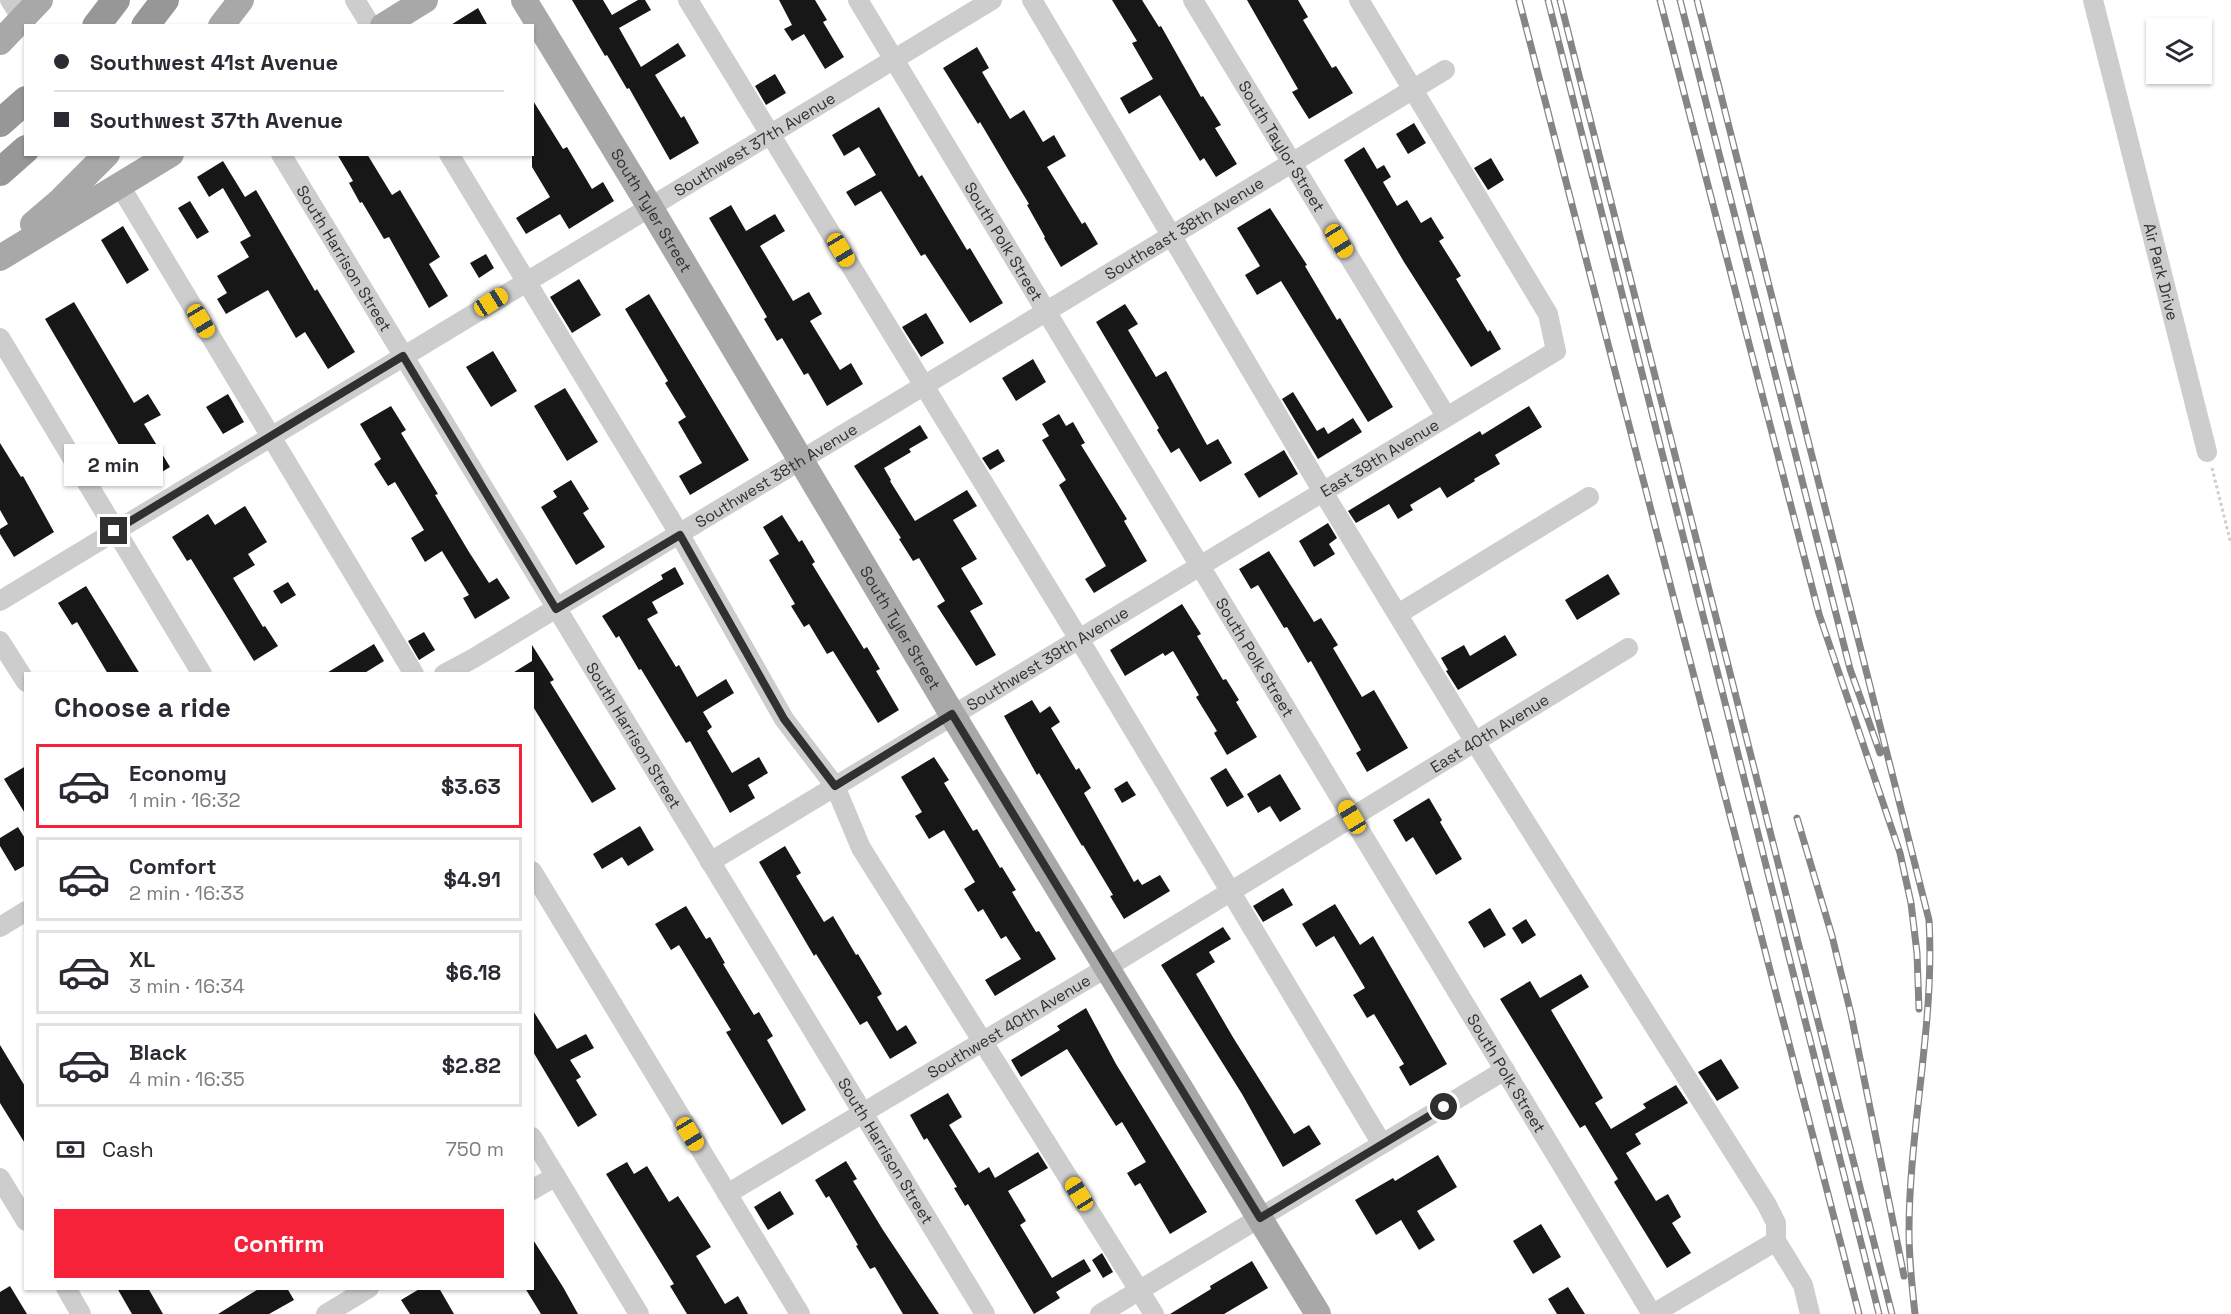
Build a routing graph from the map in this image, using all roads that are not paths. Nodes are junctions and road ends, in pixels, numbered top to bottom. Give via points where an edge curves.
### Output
1 (40, 0) edge
2 (116, 0) edge
3 (165, 0) edge
4 (241, 0) edge
5 (355, 0) edge
6 (425, 0) edge
7 (524, 0) edge
8 (688, 0) edge
9 (858, 0) edge
10 (992, 0) edge
11 (1032, 0) edge
12 (1193, 0) edge
13 (1359, 0) edge
14 (2093, 0) edge
15 (16, 9) edge
16 (98, 24) edge
17 (147, 24) edge
18 (223, 24) edge
19 (369, 24) edge
20 (386, 24) edge
21 (0, 42) edge
22 (893, 59) junction
23 (1445, 70) dead end
24 (1413, 89) junction
25 (24, 102) edge
26 (0, 123) edge
27 (771, 134) junction
28 (24, 151) edge
29 (168, 156) edge
30 (282, 156) edge
31 (450, 156) edge
32 (103, 159) edge
33 (1291, 162) junction
34 (0, 172) edge
35 (120, 186) junction
36 (650, 207) junction
37 (1171, 236) junction
38 (0, 251) edge
39 (0, 258) edge
40 (526, 281) junction
41 (1045, 311) junction
42 (0, 338) edge
43 (403, 356) junction
44 (924, 386) junction
45 (1446, 416) junction
46 (271, 437) junction
47 (2207, 452) road end
48 (801, 460) junction
49 (1323, 492) junction
50 (1589, 497) dead end
51 (114, 531) junction
52 (680, 535) junction
53 (1201, 566) junction
54 (0, 601) edge
55 (556, 609) junction
56 (1398, 614) junction
57 (1079, 639) junction
58 (0, 641) edge
59 (1628, 648) dead end
60 (201, 672) edge
61 (413, 672) edge
62 (447, 672) edge
63 (24, 679) edge
64 (952, 714) junction
65 (1475, 742) junction
66 (835, 786) junction
67 (1352, 817) junction
68 (710, 862) junction
69 (534, 874) edge
70 (1232, 891) junction
71 (24, 912) edge
72 (1, 925) edge
73 (1106, 968) junction
74 (982, 1041) junction
75 (1505, 1070) junction
76 (862, 1113) junction
77 (534, 1140) edge
78 (1382, 1144) junction
79 (556, 1176) junction
80 (0, 1178) edge
81 (534, 1189) edge
82 (727, 1194) junction
83 (24, 1218) edge
84 (1260, 1218) junction
85 (1776, 1240) junction
86 (67, 1290) edge
87 (366, 1290) edge
88 (1140, 1290) junction
89 (351, 1301) edge
90 (81, 1314) edge
91 (326, 1314) edge
92 (639, 1314) edge
93 (800, 1314) edge
94 (985, 1314) edge
95 (1100, 1314) edge
96 (1154, 1314) edge
97 (1318, 1314) edge
98 (1652, 1314) edge
99 (1810, 1314) edge

1 - 15 main road
2 - 16 highway
3 - 17 highway
4 - 18 main road
5 - 19 street
6 - 20 main road
7 - 36 main road, South Tyler Street
8 - 27 street
9 - 22 street, South Polk Street
10 - 22 street, Southwest 37th Avenue
11 - 37 street
12 - 33 street, South Taylor Street
13 - 24 street
14 - 47 street, Air Park Drive
15 - 21 main road
22 - 27 street, Southwest 37th Avenue
22 - 41 street, South Polk Street
23 - 24 street, Southeast 38th Avenue
24 - 33 street, Southeast 38th Avenue
24 - 45 street, East 39th Avenue via 1548,314 1556,351
25 - 26 highway
27 - 36 street, Southwest 37th Avenue
27 - 44 street
28 - 34 highway
29 - 35 main road
30 - 43 street, South Harrison Street
31 - 40 street
32 - 35 main road via 108,178
32 - 38 main road
33 - 37 street, Southeast 38th Avenue
33 - 45 street, South Taylor Street
35 - 39 main road
35 - 46 street
36 - 40 street, Southwest 37th Avenue
36 - 48 main road, South Tyler Street
37 - 41 street, Southeast 38th Avenue
37 - 49 street
40 - 43 street, Southwest 37th Avenue
40 - 52 street
41 - 44 street, Southwest 38th Avenue
41 - 53 street, South Polk Street
42 - 51 street
43 - 46 street, Southwest 37th Avenue
43 - 55 street, South Harrison Street
44 - 48 street, Southwest 38th Avenue
44 - 57 street
45 - 49 street, East 39th Avenue
46 - 51 street, Southwest 37th Avenue
46 - 61 street
48 - 52 street, Southwest 38th Avenue
48 - 64 main road, South Tyler Street
49 - 53 street, East 39th Avenue
49 - 56 street
50 - 56 street
51 - 54 street, Southwest 37th Avenue
51 - 60 street
52 - 55 street, Southwest 38th Avenue
52 - 66 street via 784,719
53 - 57 street, Southwest 39th Avenue
53 - 67 street, South Polk Street
55 - 62 street, Southwest 38th Avenue
55 - 68 street, South Harrison Street
56 - 65 street
57 - 64 street, Southwest 39th Avenue
57 - 70 street
58 - 63 street
59 - 65 street, East 40th Avenue
64 - 66 street, Southwest 39th Avenue
64 - 73 main road, South Tyler Street
65 - 67 street, East 40th Avenue
65 - 85 street via 1767,1205 1776,1223
66 - 68 street, Southwest 39th Avenue
66 - 74 street via 861,848
67 - 70 street, Southwest 40th Avenue
67 - 75 street, South Polk Street
68 - 76 street, South Harrison Street
69 - 82 street
70 - 73 street, Southwest 40th Avenue
70 - 78 street
71 - 72 street
73 - 74 street, Southwest 40th Avenue
73 - 84 main road, South Tyler Street
74 - 76 street, Southwest 40th Avenue
74 - 88 street
75 - 78 street
75 - 98 street, South Polk Street
76 - 82 street, Southwest 40th Avenue
76 - 94 street, South Harrison Street
77 - 79 street
78 - 84 street
79 - 81 street
79 - 92 street
80 - 83 street
82 - 93 street
84 - 88 street
84 - 97 main road, South Tyler Street
85 - 98 street
85 - 99 street via 1803,1285
86 - 90 street
87 - 89 street
88 - 95 street
88 - 96 street
89 - 91 street

